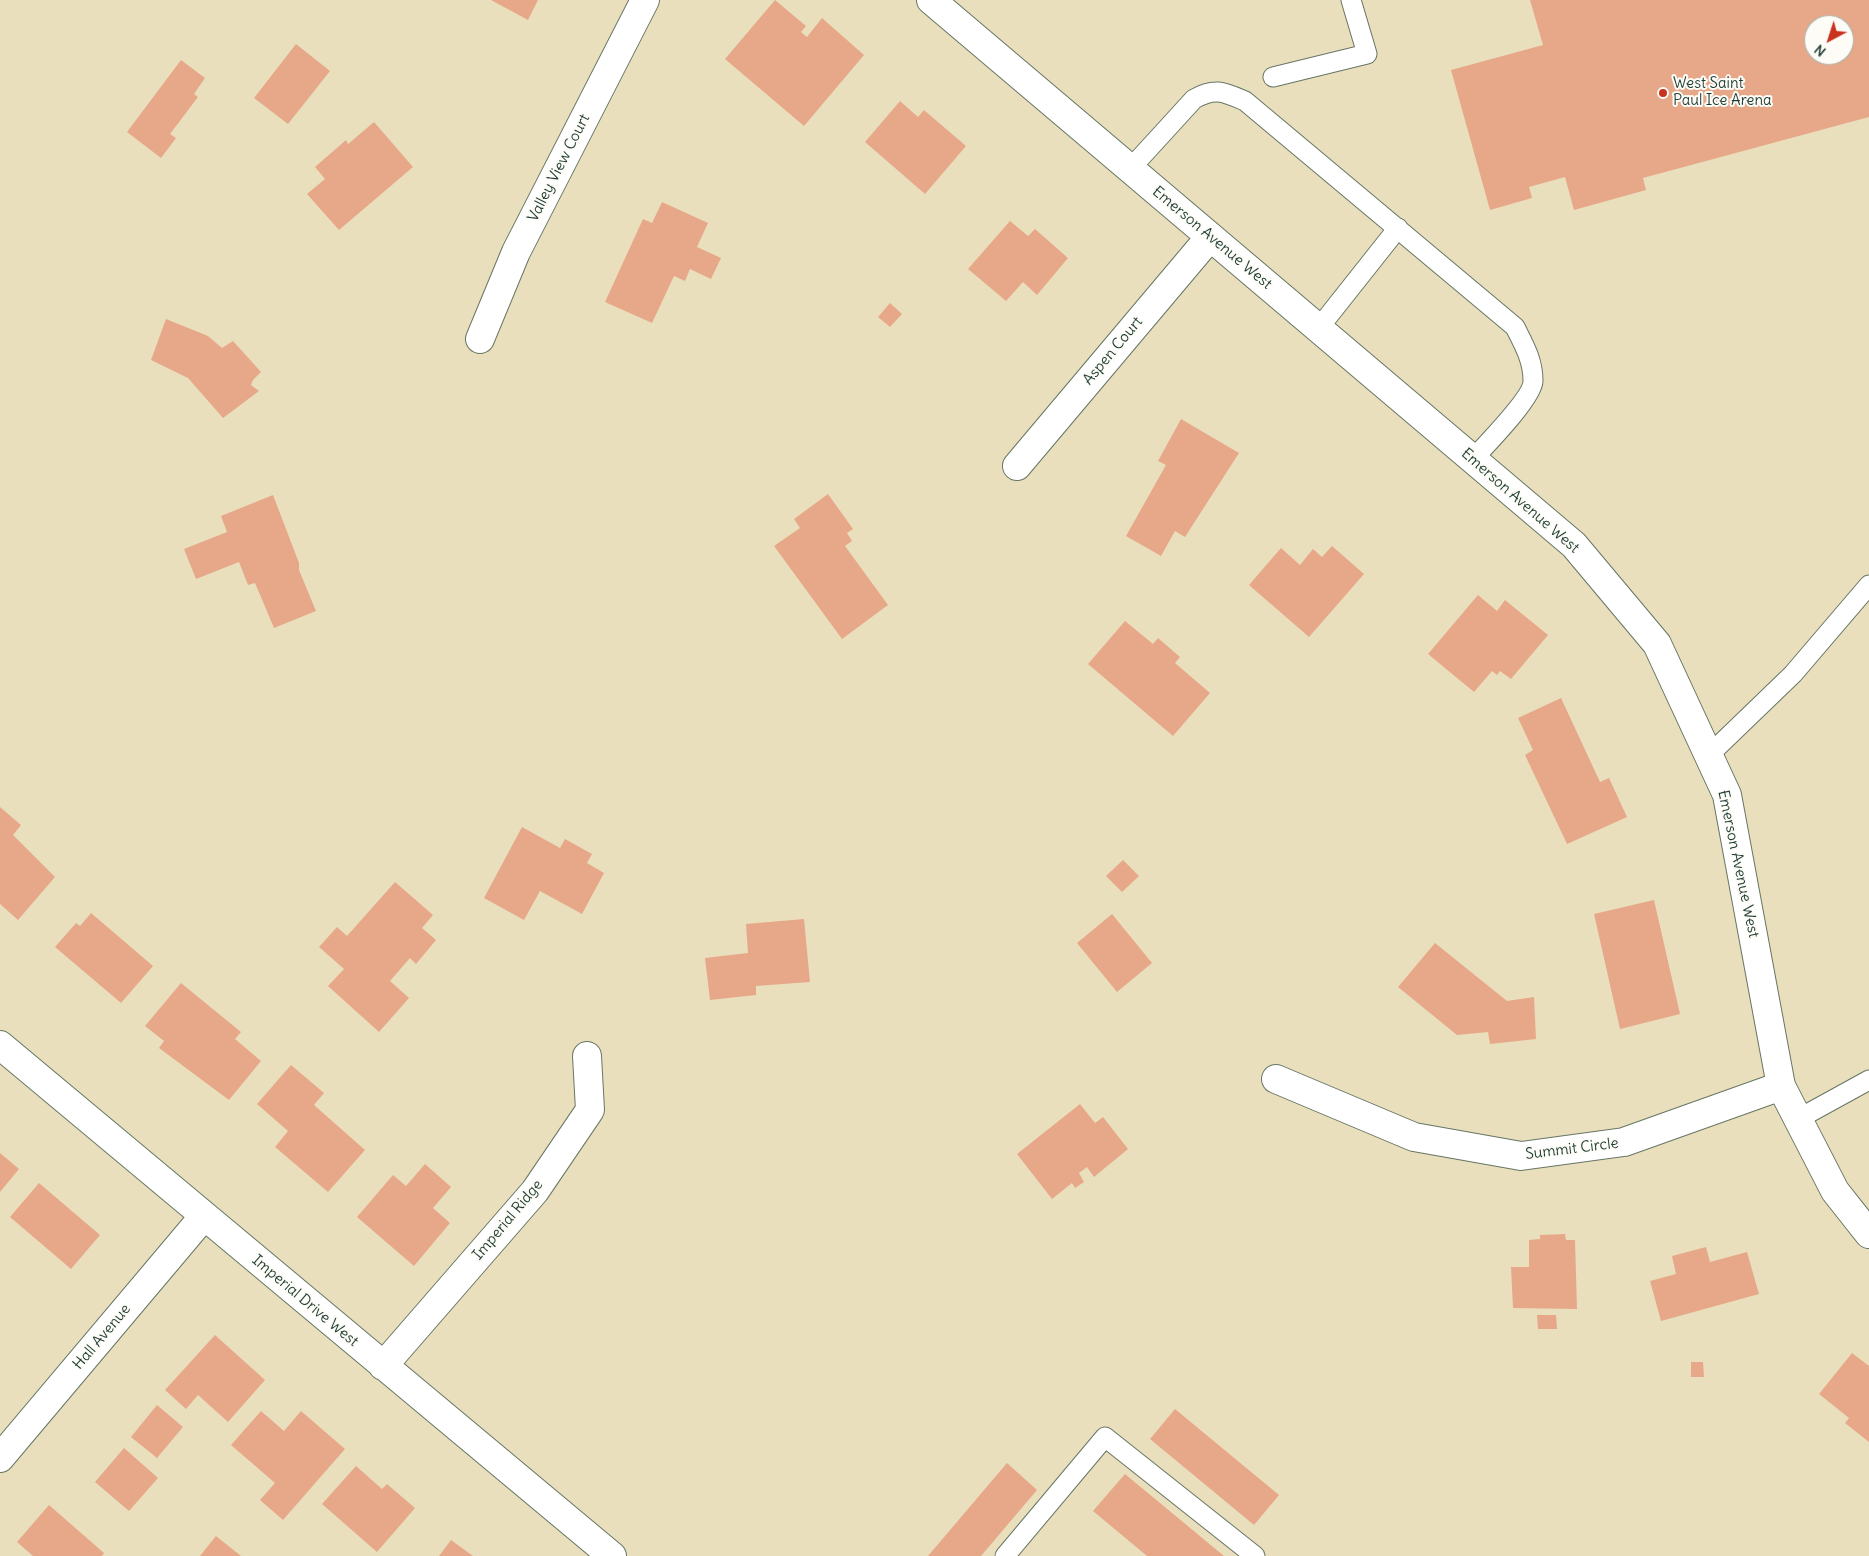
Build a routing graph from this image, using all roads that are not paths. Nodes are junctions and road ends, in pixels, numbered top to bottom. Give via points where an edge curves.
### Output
1 (645, 0) edge
2 (931, 0) edge
3 (1352, 0) edge
4 (1273, 77) dead end
5 (1130, 169) junction
6 (1398, 228) junction
7 (1210, 237) junction
8 (1318, 328) junction
9 (480, 339) dead end
10 (1472, 460) junction
11 (1016, 466) dead end
12 (1866, 594) edge
13 (1709, 755) junction
14 (0, 1045) edge
15 (587, 1056) dead end
16 (1276, 1079) dead end
17 (1869, 1080) edge
18 (1782, 1086) junction
19 (1798, 1119) junction
20 (204, 1216) junction
21 (1869, 1234) edge
22 (383, 1366) junction
23 (0, 1458) edge
24 (612, 1556) edge
25 (1006, 1556) edge
26 (1255, 1556) edge

1 - 9 street, Valley View Court via 516,252
2 - 5 street, Emerson Avenue West
3 - 4 lane via 1367,54
5 - 6 lane via 1194,99 1206,92 1223,92 1245,101
5 - 7 street, Emerson Avenue West
6 - 8 lane
6 - 10 lane via 1515,327 1530,357 1533,383 1519,406
7 - 8 street, Emerson Avenue West
7 - 11 street, Aspen Court
8 - 10 street, Emerson Avenue West
10 - 13 street, Emerson Avenue West via 1574,545 1658,644
12 - 13 lane via 1793,674
13 - 18 street, Emerson Avenue West via 1727,795
14 - 20 street, Imperial Drive West
15 - 22 street, Imperial Ridge via 590,1110 535,1191
16 - 18 street, Summit Circle via 1414,1137 1521,1156 1624,1142
17 - 19 lane
18 - 19 street, Emerson Avenue West
19 - 21 street, Emerson Avenue West via 1835,1191
20 - 22 street, Imperial Drive West
20 - 23 street, Hall Avenue
22 - 24 street, Imperial Drive West
25 - 26 lane via 1105,1437

